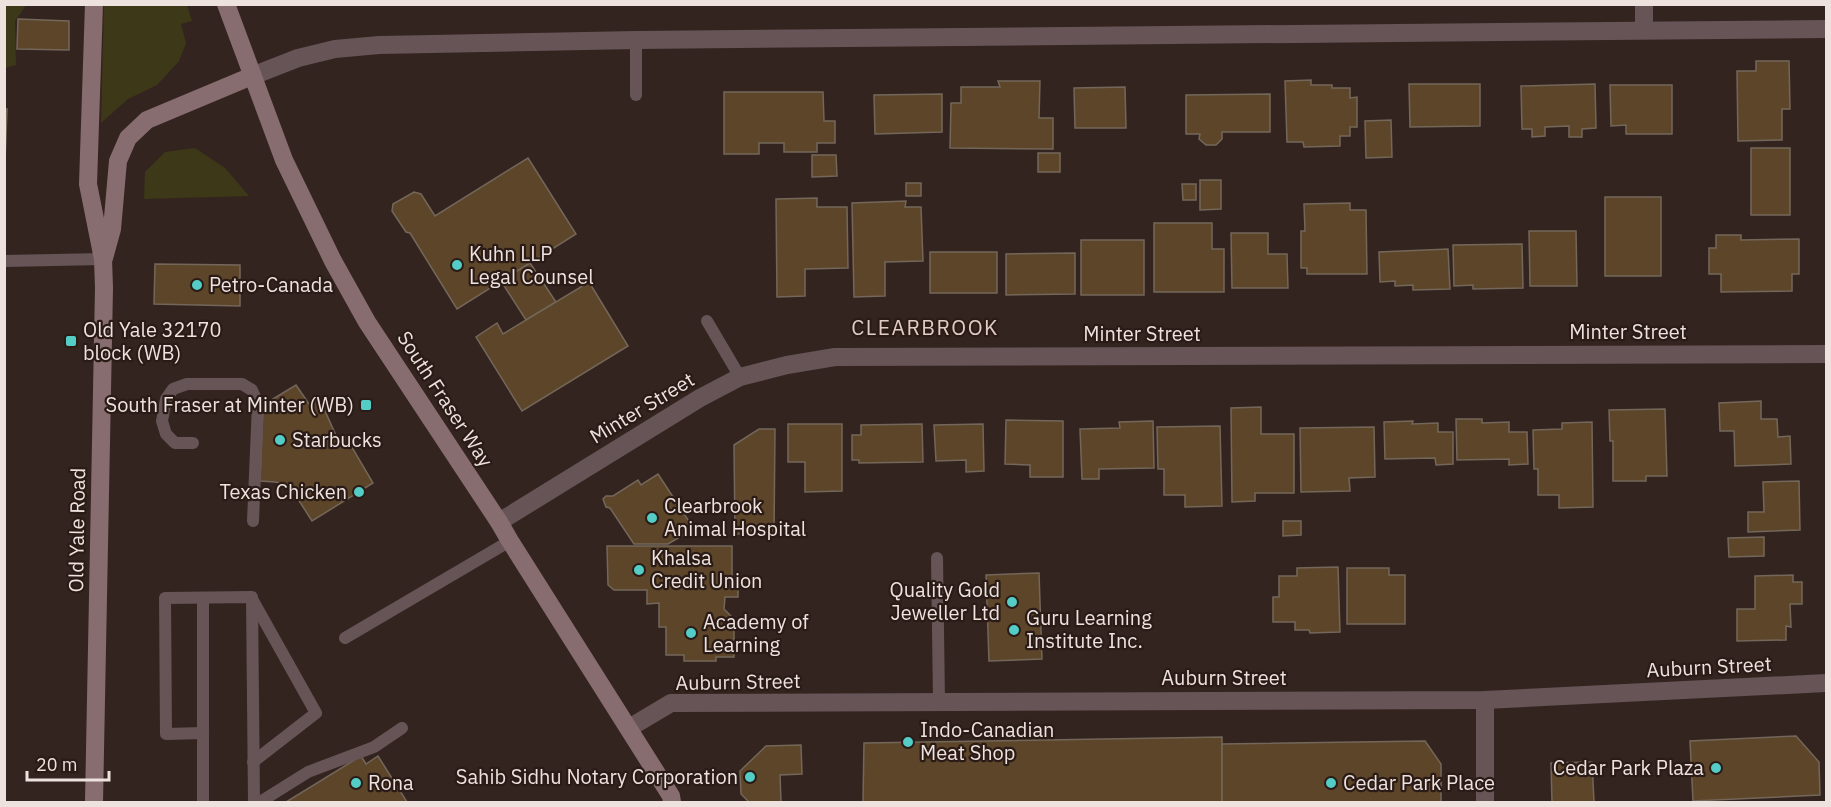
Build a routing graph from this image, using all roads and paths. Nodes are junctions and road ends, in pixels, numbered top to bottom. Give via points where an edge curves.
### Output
1 (94, 4) edge
2 (226, 4) edge
3 (1644, 4) edge
4 (1827, 29) edge
5 (1644, 30) junction
6 (636, 40) junction
7 (252, 76) junction
8 (636, 95) dead end
9 (104, 259) junction
10 (4, 261) edge
11 (707, 321) dead end
12 (1827, 354) edge
13 (740, 377) junction
14 (193, 443) dead end
15 (253, 521) dead end
16 (500, 522) junction
17 (510, 541) junction
18 (937, 558) dead end
19 (252, 597) junction
20 (202, 598) junction
21 (345, 638) dead end
22 (1827, 683) edge
23 (1485, 700) junction
24 (939, 702) junction
25 (402, 728) dead end
26 (629, 728) junction
27 (203, 733) junction
28 (253, 762) junction
29 (674, 800) edge
30 (94, 802) edge
31 (203, 802) edge
32 (254, 802) edge
33 (260, 802) edge
34 (1485, 802) edge

1 - 9 main road, Old Yale Road via 88,184
2 - 7 main road, South Fraser Way
3 - 5 street
4 - 5 street
5 - 6 street
6 - 7 street via 335,48
6 - 8 lane
7 - 9 main road, Old Yale Road via 147,120 128,138 118,161 112,228
7 - 16 main road, South Fraser Way via 284,160 333,261 367,322
9 - 10 lane
9 - 30 main road, Old Yale Road
11 - 13 lane
12 - 13 street, Minter Street via 835,357
13 - 16 street, Minter Street
14 - 15 lane via 175,442 166,434 162,421 166,399 173,389 187,384 242,384 252,390 258,405
16 - 17 main road, South Fraser Way
17 - 21 lane
17 - 26 main road, South Fraser Way
18 - 24 lane
19 - 20 lane
19 - 28 lane
19 - 28 lane via 316,713
20 - 27 lane
20 - 27 lane via 165,598 166,734
22 - 23 street, Auburn Street
23 - 24 street, Auburn Street
23 - 34 street
24 - 26 street, Auburn Street via 671,703
25 - 33 lane via 374,747 308,772
26 - 29 main road, South Fraser Way
27 - 31 lane
28 - 32 lane

